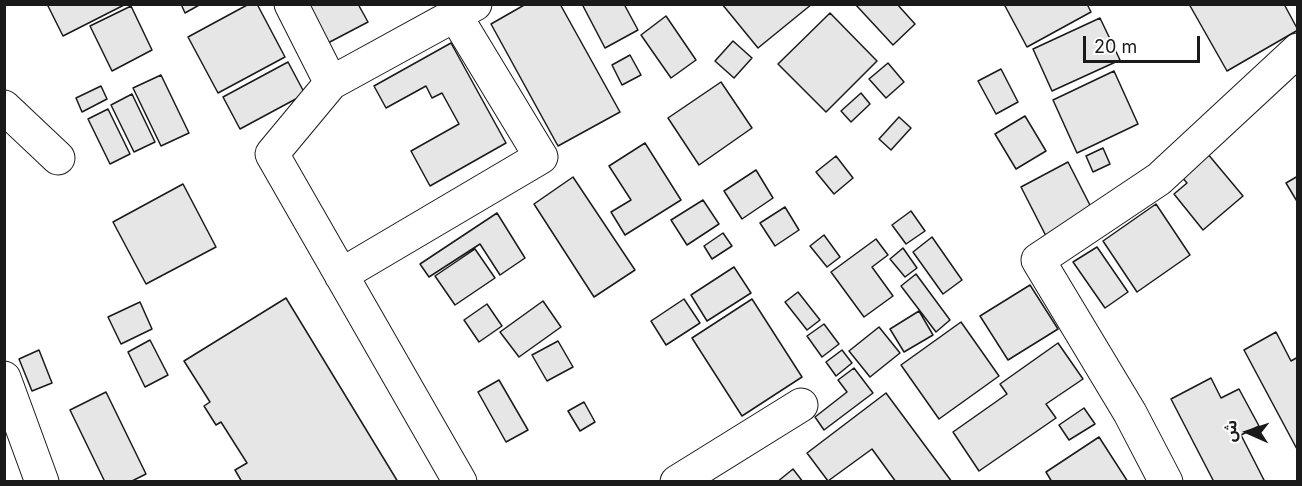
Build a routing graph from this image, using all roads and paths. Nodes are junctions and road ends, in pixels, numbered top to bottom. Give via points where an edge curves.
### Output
1 (291, 4) edge
2 (465, 10) edge
3 (1298, 50) edge
4 (331, 83) junction
5 (4, 107) edge
6 (58, 158) dead end
7 (341, 275) junction
8 (4, 378) edge
9 (801, 405) dead end
10 (42, 482) edge
11 (460, 482) edge
12 (677, 482) edge
13 (1166, 482) edge

1 - 4 street
2 - 4 street
2 - 7 street via 541,157
3 - 13 street via 1159,178 1038,260 1130,413
4 - 7 street via 272,153
5 - 6 street
7 - 11 street
8 - 10 street
9 - 12 street

